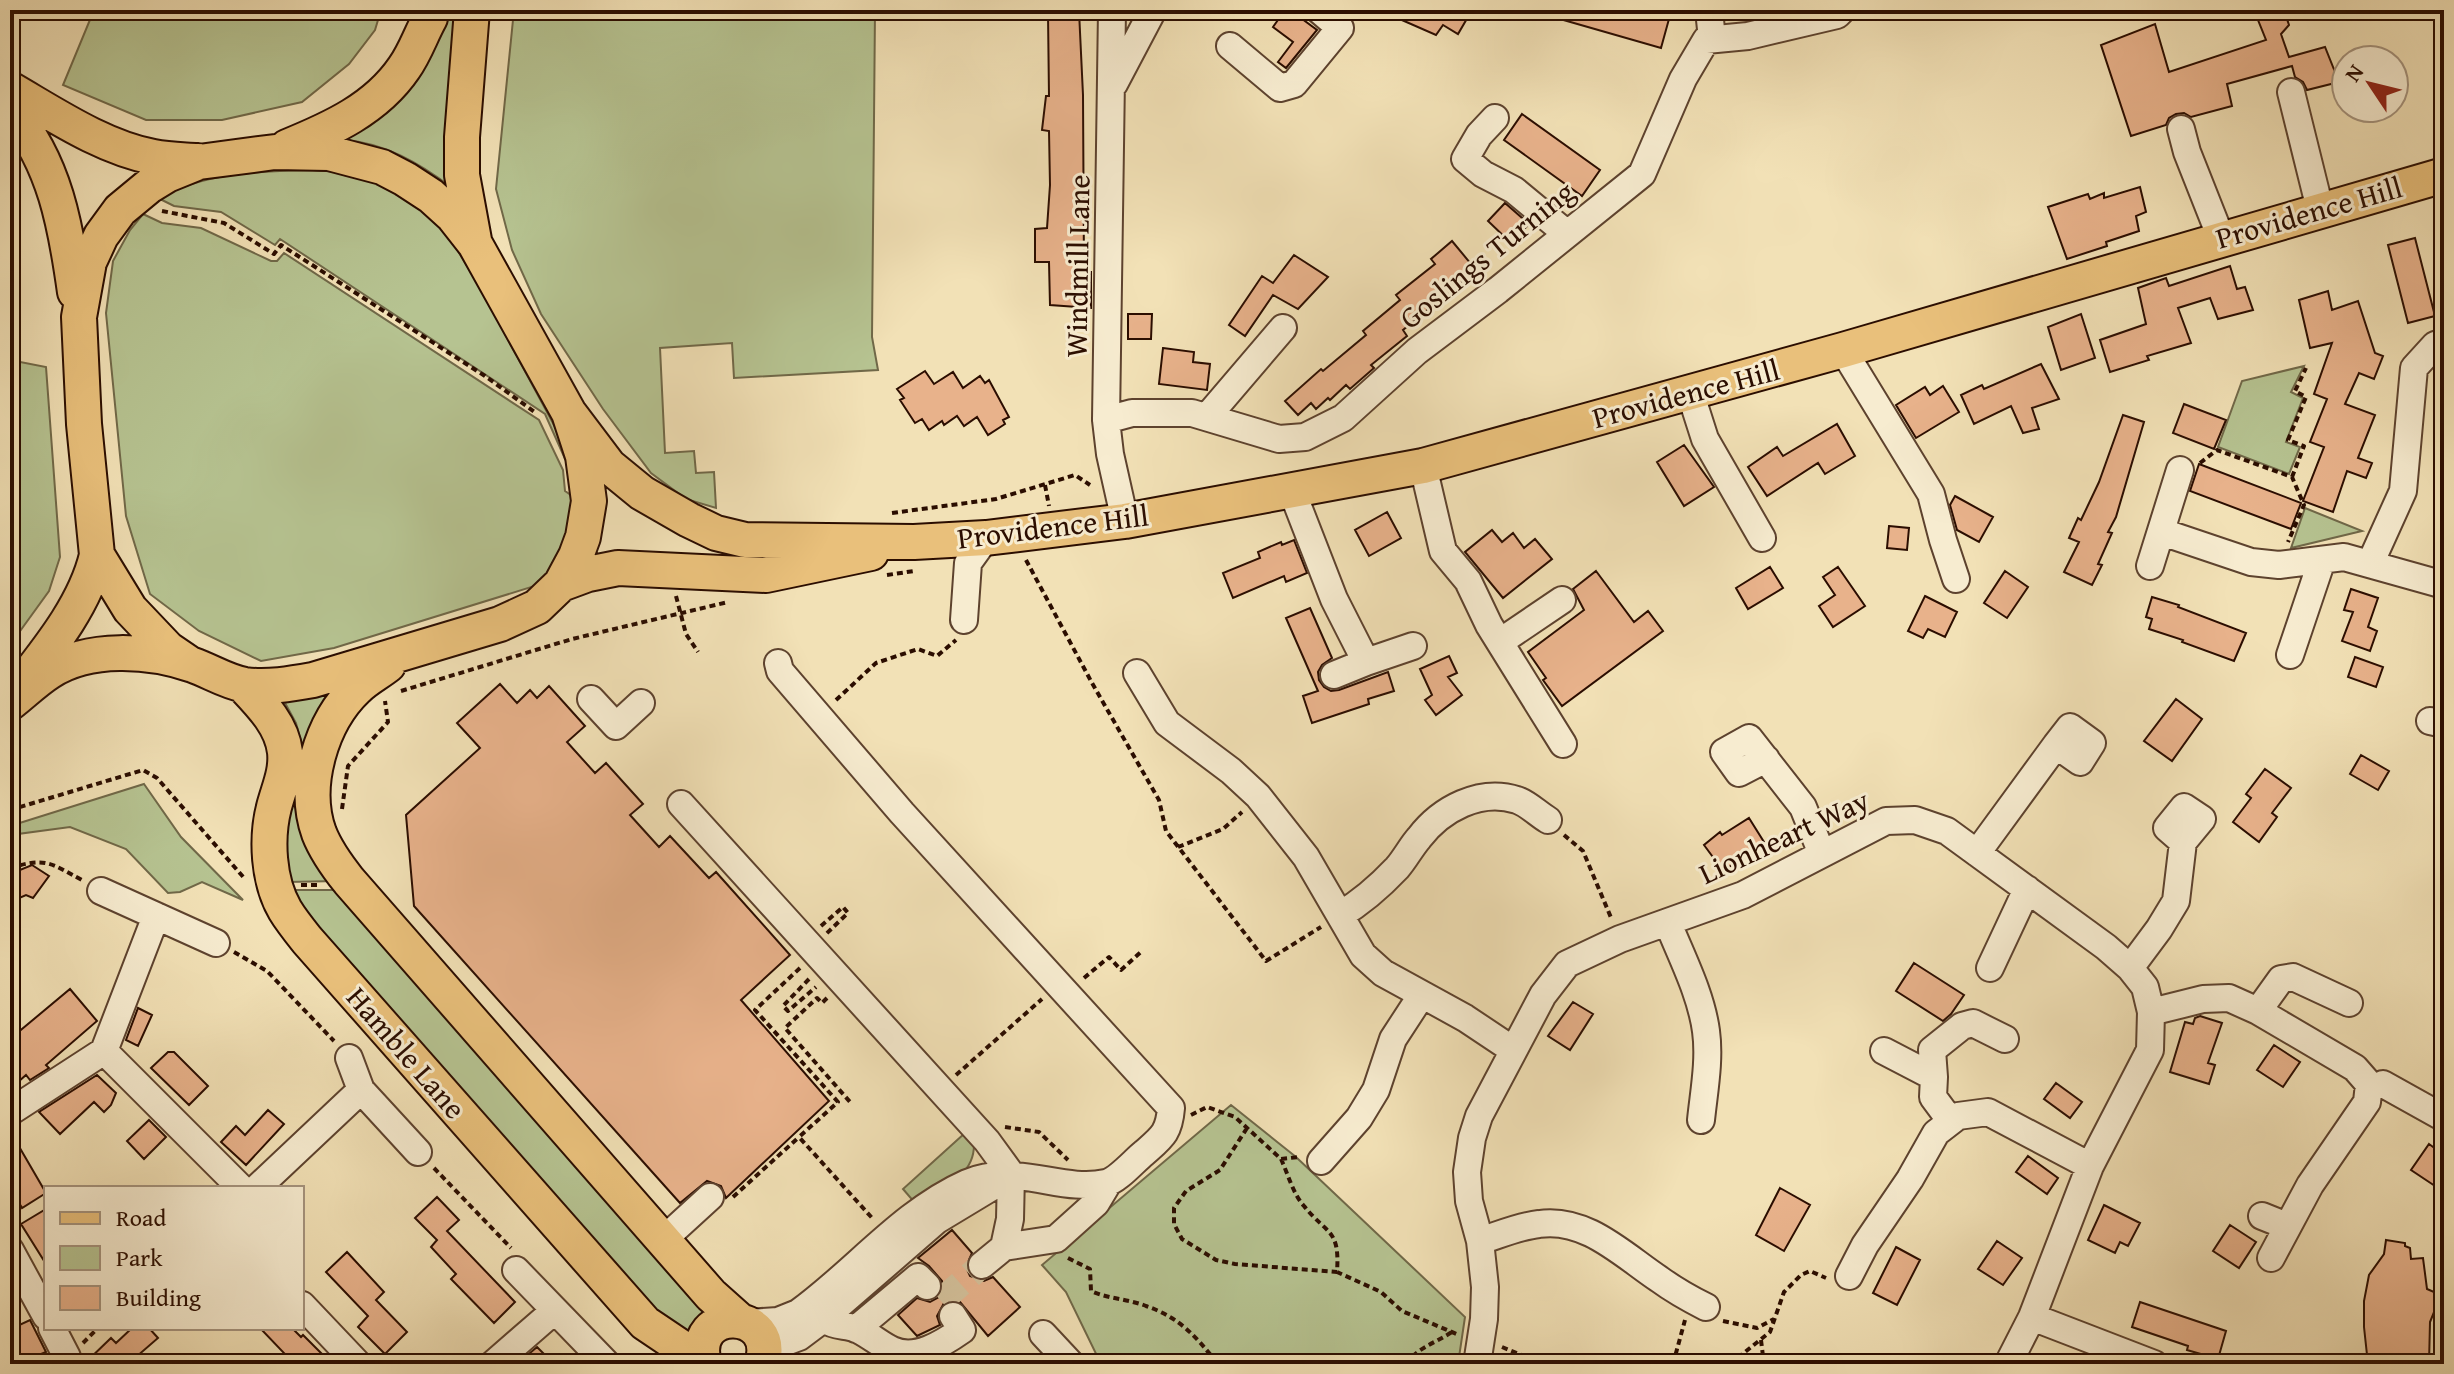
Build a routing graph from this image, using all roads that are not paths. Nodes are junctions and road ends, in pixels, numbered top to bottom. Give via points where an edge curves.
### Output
1 (431, 10) edge
2 (472, 10) edge
3 (1112, 10) edge
4 (1153, 10) edge
5 (1319, 10) edge
6 (1709, 10) edge
7 (1842, 10) edge
8 (1712, 39) junction
9 (1230, 46) dead end
10 (1112, 87) junction
11 (10, 89) edge
12 (2291, 92) dead end
13 (10, 110) edge
14 (1495, 118) dead end
15 (2181, 129) dead end
16 (275, 152) junction
17 (199, 162) junction
18 (2444, 175) edge
19 (2320, 209) junction
20 (1566, 233) junction
21 (2221, 238) junction
22 (475, 244) junction
23 (79, 317) junction
24 (1283, 328) dead end
25 (2444, 342) edge
26 (1843, 350) junction
27 (1690, 392) junction
28 (556, 415) junction
29 (1207, 417) junction
30 (1106, 420) junction
31 (1423, 466) junction
32 (2180, 470) road end
33 (1292, 491) junction
34 (1125, 521) junction
35 (2162, 532) junction
36 (986, 538) junction
37 (1762, 538) dead end
38 (914, 542) junction
39 (97, 555) junction
40 (2322, 560) junction
41 (2370, 564) junction
42 (2150, 566) dead end
43 (1956, 579) dead end
44 (561, 584) junction
45 (2444, 585) edge
46 (1562, 600) dead end
47 (960, 629) road end
48 (1500, 642) junction
49 (1413, 646) dead end
50 (402, 655) junction
51 (2290, 655) dead end
52 (1366, 662) junction
53 (778, 663) dead end
54 (190, 664) junction
55 (1137, 673) dead end
56 (1334, 675) dead end
57 (243, 685) junction
58 (591, 699) dead end
59 (10, 701) edge
60 (641, 703) dead end
61 (1563, 744) dead end
62 (2056, 745) dead end
63 (1766, 759) dead end
64 (681, 804) dead end
65 (1548, 820) road end
66 (2183, 842) dead end
67 (1977, 853) junction
68 (1822, 854) junction
69 (2027, 889) junction
70 (101, 891) road end
71 (1340, 915) junction
72 (156, 916) junction
73 (1668, 923) junction
74 (220, 945) road end
75 (1990, 968) dead end
76 (2130, 968) junction
77 (1421, 996) junction
78 (2349, 1003) dead end
79 (2258, 1011) junction
80 (2151, 1012) junction
81 (2005, 1039) dead end
82 (1513, 1050) junction
83 (104, 1051) junction
84 (1884, 1051) dead end
85 (349, 1058) road end
86 (1934, 1077) junction
87 (2383, 1084) dead end
88 (361, 1090) junction
89 (10, 1112) edge
90 (2444, 1118) edge
91 (1701, 1120) dead end
92 (1950, 1120) junction
93 (418, 1152) road end
94 (1321, 1161) road end
95 (2090, 1166) junction
96 (1011, 1174) junction
97 (1108, 1183) junction
98 (239, 1186) edge
99 (259, 1186) edge
100 (722, 1197) road end
101 (2262, 1216) dead end
102 (2287, 1226) junction
103 (663, 1240) junction
104 (1480, 1241) junction
105 (1004, 1247) junction
106 (10, 1250) edge
107 (2271, 1258) dead end
108 (982, 1265) tunnel mouth
109 (516, 1270) road end
110 (1849, 1276) road end
111 (927, 1286) tunnel mouth
112 (304, 1307) edge
113 (1705, 1309) road end
114 (554, 1311) junction
115 (44, 1312) edge
116 (953, 1316) tunnel mouth
117 (2032, 1317) junction
118 (823, 1319) junction
119 (856, 1329) junction
120 (53, 1330) edge
121 (1043, 1334) dead end
122 (753, 1339) edge
123 (351, 1362) edge
124 (703, 1363) edge
125 (67, 1364) edge
126 (493, 1364) edge
127 (607, 1364) edge
128 (1071, 1364) edge
129 (1477, 1364) edge
130 (2008, 1364) edge
131 (2154, 1364) edge

1 - 16 main road via 405,68 383,92 331,129
2 - 22 main road via 462,175
3 - 10 street, Windmill Lane
4 - 10 street
5 - 9 street via 1340,28 1294,84 1280,88
6 - 8 street
7 - 8 street via 1748,36
8 - 20 street, Goslings Turning via 1706,40 1683,79 1642,174
10 - 30 street, Windmill Lane
11 - 17 main road via 119,147
12 - 19 street
13 - 23 main road via 49,171
14 - 20 street via 1465,159
15 - 21 street
16 - 17 main road
16 - 22 main road via 329,153 382,167 431,196
17 - 23 main road via 149,186 120,210 89,262
18 - 19 main road, Providence Hill
19 - 21 main road, Providence Hill
20 - 29 street, Goslings Turning via 1417,351 1343,418 1305,437 1279,439
21 - 26 main road, Providence Hill
22 - 28 main road
23 - 39 main road
24 - 29 street
25 - 41 street via 2414,368 2403,491
26 - 27 main road, Providence Hill
26 - 43 street via 1931,494
27 - 31 main road, Providence Hill
27 - 37 street via 1705,439
28 - 38 main road, Providence Hill via 642,493 716,533 745,540
28 - 44 main road via 583,456 589,501 583,537
29 - 30 street, Goslings Turning via 1132,413
30 - 34 street, Windmill Lane
31 - 33 main road, Providence Hill
31 - 48 street via 1443,551 1468,581
32 - 35 street
33 - 34 main road, Providence Hill
33 - 52 street via 1334,599
34 - 36 main road, Providence Hill
35 - 40 street via 2251,562
35 - 42 street
36 - 38 main road, Providence Hill
36 - 47 street via 968,563
38 - 44 main road, Providence Hill via 766,575 618,568
39 - 54 main road via 130,609
39 - 59 main road via 81,600
40 - 41 street via 2344,557
40 - 51 street
41 - 45 street
44 - 50 main road via 537,607 500,624
46 - 48 street
48 - 61 street
49 - 52 street
50 - 57 main road via 292,684
50 - 103 main road via 357,688 333,719 314,774 312,800 319,831 349,881
52 - 56 street
53 - 97 street via 817,717 1171,1108 1170,1126 1161,1138
54 - 57 main road
54 - 59 main road via 115,653 80,658 50,671
55 - 71 street via 1167,723 1258,796 1306,857
57 - 124 main road, Hamble Lane via 276,725 285,749 286,771 269,847 284,909 645,1323
58 - 60 street via 616,726
62 - 67 street
63 - 68 street via 1803,807
64 - 96 street via 987,1141
65 - 71 street via 1522,794 1460,804 1420,836 1378,887
66 - 76 street via 2176,901
67 - 68 street, Lionheart Way via 1947,831 1915,820 1886,821
67 - 69 street, Lionheart Way
68 - 73 street, Lionheart Way via 1743,895
69 - 75 street
69 - 76 street, Lionheart Way
70 - 72 street
71 - 77 street via 1363,955
72 - 74 street
72 - 83 street
73 - 82 street, Lionheart Way via 1567,964
73 - 91 street via 1706,1031
76 - 80 street, Lionheart Way via 2145,987
77 - 82 street
77 - 94 street via 1393,1039 1376,1090
78 - 79 street via 2293,977 2281,979
79 - 80 street via 2229,998
79 - 102 street via 2355,1068 2369,1084 2367,1102
80 - 95 street, Lionheart Way via 2150,1050
81 - 86 street via 1968,1024 1932,1050
82 - 104 street, Lionheart Way via 1479,1116 1468,1153 1469,1201
83 - 89 street
83 - 98 street
84 - 86 street
85 - 88 street
86 - 92 street via 1933,1097
87 - 90 street
88 - 93 street
88 - 99 street
92 - 95 street via 1988,1112
92 - 110 street via 1936,1133 1910,1179 1857,1241
95 - 117 street, Lionheart Way
96 - 97 street
96 - 105 street
96 - 118 street via 937,1220
96 - 122 street via 971,1182 931,1202 798,1313
97 - 105 street via 1096,1203 1056,1239
100 - 103 street
101 - 102 street
102 - 107 street
103 - 122 main road
104 - 113 street via 1541,1223 1591,1233 1664,1270
104 - 129 street, Lionheart Way via 1485,1287
105 - 108 street
106 - 115 street
109 - 114 street
111 - 119 street via 918,1277
112 - 123 street
114 - 126 street
114 - 127 street
116 - 119 street via 962,1330 910,1356
117 - 130 street, Lionheart Way
117 - 131 street
118 - 119 street
118 - 122 street via 799,1337
120 - 125 street
121 - 128 street
122 - 124 main road via 729,1320 712,1327 702,1344

